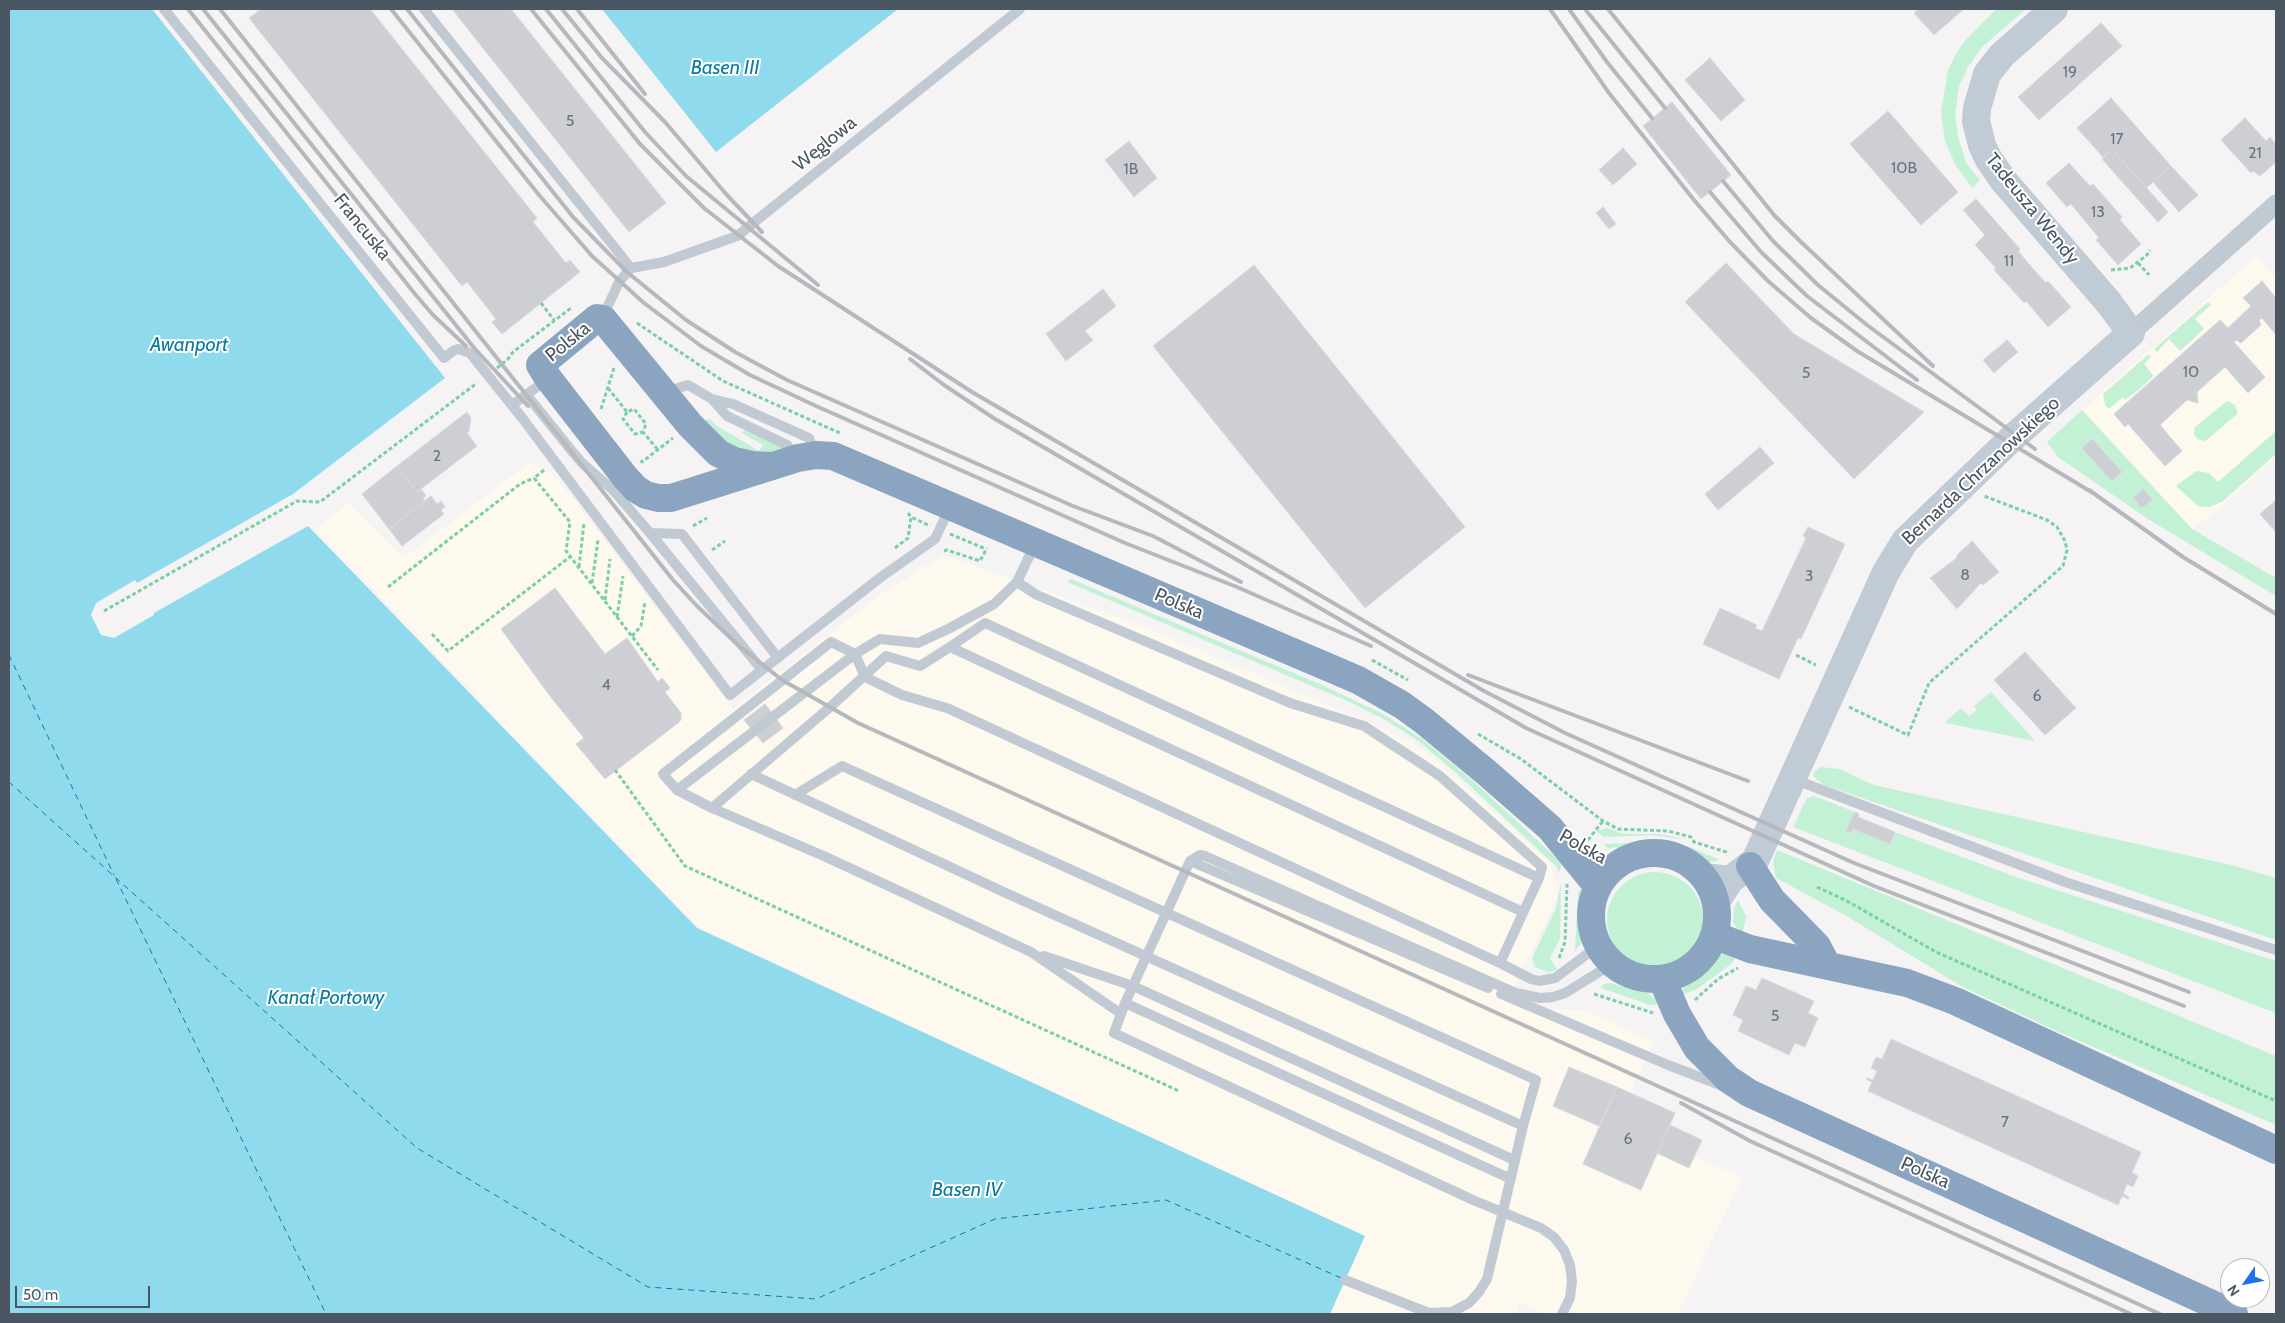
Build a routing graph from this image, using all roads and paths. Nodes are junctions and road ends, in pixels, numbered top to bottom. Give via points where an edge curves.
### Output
1 (164, 9) edge
2 (424, 9) edge
3 (1020, 9) edge
4 (2054, 9) edge
5 (2276, 204) edge
6 (2138, 263) dead end
7 (631, 268) junction
8 (2148, 275) dead end
9 (541, 303) dead end
10 (597, 318) junction
11 (554, 320) dead end
12 (2131, 333) junction
13 (508, 359) dead end
14 (618, 362) dead end
15 (499, 366) dead end
16 (548, 378) junction
17 (478, 383) dead end
18 (608, 388) junction
19 (663, 392) junction
20 (526, 394) junction
21 (712, 399) junction
22 (512, 405) junction
23 (627, 412) junction
24 (605, 415) dead end
25 (643, 432) junction
26 (676, 436) dead end
27 (604, 450) junction
28 (658, 450) junction
29 (637, 455) dead end
30 (795, 460) junction
31 (547, 468) dead end
32 (534, 478) junction
33 (613, 490) junction
34 (1982, 495) dead end
35 (907, 510) dead end
36 (911, 517) junction
37 (707, 518) dead end
38 (945, 518) junction
39 (585, 520) dead end
40 (687, 524) dead end
41 (650, 533) junction
42 (598, 537) dead end
43 (725, 541) dead end
44 (1036, 544) junction
45 (986, 549) dead end
46 (891, 551) dead end
47 (611, 554) dead end
48 (706, 555) dead end
49 (571, 556) junction
50 (579, 568) junction
51 (624, 570) dead end
52 (1017, 582) junction
53 (592, 584) junction
54 (388, 587) dead end
55 (650, 598) dead end
56 (605, 601) junction
57 (104, 611) dead end
58 (617, 617) junction
59 (432, 634) dead end
60 (632, 636) junction
61 (950, 647) junction
62 (855, 654) junction
63 (1796, 655) dead end
64 (778, 658) junction
65 (1816, 665) dead end
66 (658, 670) dead end
67 (762, 670) junction
68 (865, 677) junction
69 (1846, 705) dead end
70 (615, 770) dead end
71 (751, 774) junction
72 (1792, 778) junction
73 (677, 790) junction
74 (795, 795) junction
75 (712, 808) junction
76 (1604, 821) dead end
77 (1550, 828) junction
78 (1593, 833) dead end
79 (1694, 842) dead end
80 (1190, 861) junction
81 (1616, 865) junction
82 (1567, 875) dead end
83 (1726, 877) junction
84 (1539, 878) junction
85 (1598, 887) junction
86 (1817, 887) dead end
87 (1522, 912) junction
88 (1166, 914) junction
89 (1714, 935) junction
90 (2276, 950) edge
91 (1032, 952) junction
92 (1605, 955) junction
93 (1147, 956) junction
94 (1559, 962) dead end
95 (1500, 964) junction
96 (1745, 964) dead end
97 (1828, 965) junction
98 (1662, 979) junction
99 (1133, 986) junction
100 (1594, 994) dead end
101 (1692, 1003) dead end
102 (1122, 1008) junction
103 (1659, 1015) dead end
104 (1179, 1091) dead end
105 (1766, 1100) junction
106 (2276, 1101) edge
107 (1523, 1126) junction
108 (2276, 1150) edge
109 (1514, 1160) junction
110 (1511, 1179) junction
111 (1421, 1314) edge
112 (1562, 1314) edge
113 (2234, 1314) edge

1 - 22 lane, Francuska via 444,358 452,351 470,353
2 - 7 lane
3 - 7 lane, Węglowa via 737,236 664,262
4 - 12 street, Tadeusza Wendy via 2002,55 1987,74 1976,121 1982,145 2003,180
5 - 12 street, Bernarda Chrzanowskiego
6 - 8 path
7 - 10 lane via 619,282 607,308
9 - 11 path
10 - 16 highway, Polska via 544,360 540,365
10 - 19 highway, Polska via 608,325
12 - 72 street, Bernarda Chrzanowskiego via 2009,441 1905,540 1886,572
13 - 15 path
14 - 18 path
16 - 20 lane
16 - 27 highway, Polska
17 - 57 path via 320,502 296,500
18 - 23 path
18 - 24 path via 601,409
19 - 21 lane via 688,385
19 - 30 highway, Polska via 718,453 752,465
20 - 22 lane
20 - 33 lane via 582,463
21 - 30 lane via 727,416 787,444
21 - 30 lane via 733,404 809,438
22 - 67 lane via 730,695
23 - 25 path via 634,409 646,424
23 - 25 path via 623,419 634,434
25 - 28 path
26 - 28 path
27 - 30 highway, Polska via 636,488 658,498 671,498
27 - 33 lane
28 - 29 path via 642,462
30 - 38 highway, Polska via 833,456
31 - 32 path
32 - 49 path via 570,522 566,551
32 - 54 path via 520,484
33 - 41 lane
34 - 69 path via 2047,520 2057,527 2066,540 2063,566 1929,683 1908,734
35 - 36 path
36 - 38 path
36 - 46 path via 908,538
37 - 40 path via 688,529
38 - 44 highway, Polska
38 - 45 path
38 - 64 lane via 935,539
39 - 50 path
41 - 64 lane via 682,534
41 - 67 lane
42 - 53 path
43 - 48 path
44 - 52 lane
44 - 77 highway, Polska via 1373,688 1424,721
47 - 56 path
49 - 50 path
49 - 59 path via 448,651
50 - 53 path
51 - 58 path
52 - 62 lane via 994,604 918,643 880,639
52 - 84 lane via 1037,594 1290,703 1364,726 1440,776 1542,867
53 - 56 path
55 - 60 path via 643,603 641,626
56 - 58 path
58 - 60 path
60 - 66 path
61 - 68 lane via 920,666 886,656
61 - 84 lane via 985,623
61 - 87 lane
62 - 68 lane
62 - 73 lane
62 - 73 lane via 831,642 663,774
63 - 65 path
64 - 67 lane
68 - 71 lane
68 - 95 lane via 902,694 946,708
70 - 104 path via 685,866
71 - 74 lane
71 - 75 lane
72 - 83 street, Bernarda Chrzanowskiego via 1755,861
72 - 90 lane via 2060,880
73 - 75 lane
74 - 88 lane via 842,766
74 - 93 lane
75 - 91 lane
76 - 78 path
77 - 81 highway, Polska
77 - 85 highway, Polska
79 - 83 path via 1726,852
80 - 88 lane
80 - 92 lane via 1200,855 1205,856 1499,986 1530,996 1553,997 1564,993
80 - 105 lane via 1668,1066
81 - 83 highway via 1633,856 1653,852 1672,855
81 - 85 highway
82 - 94 path via 1566,942 1559,954
83 - 89 highway
83 - 97 highway via 1772,900 1817,946
84 - 87 lane
85 - 92 highway via 1591,906 1592,926
86 - 106 path via 1936,952
87 - 95 lane
88 - 93 lane
88 - 107 lane via 1536,1080
89 - 97 highway via 1750,949
89 - 98 highway via 1705,954 1693,966
91 - 99 lane
91 - 102 lane
92 - 95 lane via 1547,981 1530,979
92 - 98 highway via 1627,973
93 - 99 lane
93 - 107 lane
96 - 101 path via 1718,979
97 - 108 highway via 1907,983 1956,1001
98 - 105 highway, Polska via 1697,1048 1728,1079
99 - 102 lane
99 - 109 lane
100 - 103 path
102 - 110 lane
102 - 112 lane via 1114,1033 1474,1200 1542,1228 1564,1250 1570,1265 1570,1298
105 - 113 highway, Polska
107 - 109 lane
109 - 110 lane
110 - 111 lane via 1487,1279 1480,1292 1461,1309 1429,1313 1345,1280

